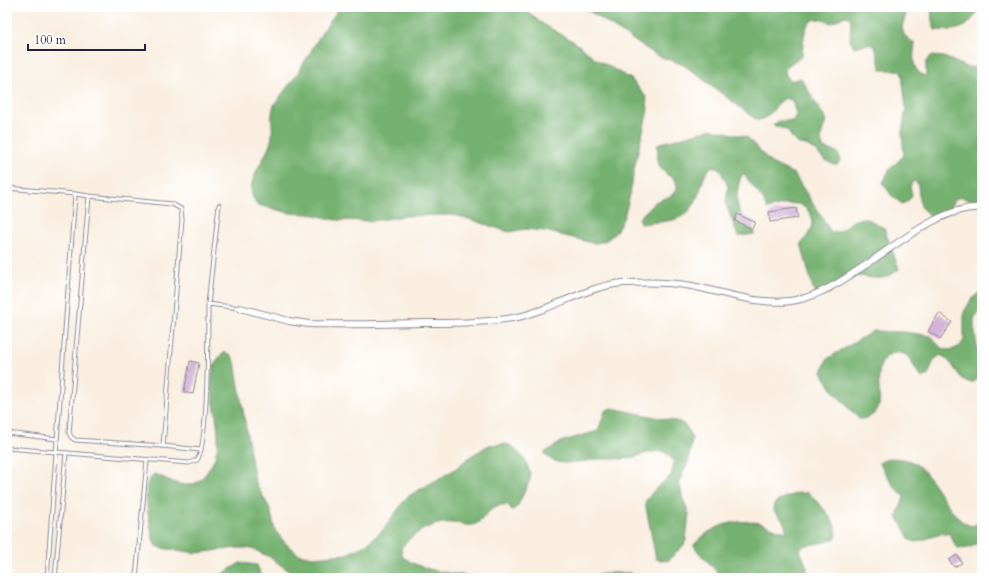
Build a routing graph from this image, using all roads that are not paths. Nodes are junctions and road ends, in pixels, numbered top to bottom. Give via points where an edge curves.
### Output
1 (7, 188) edge
2 (75, 194) junction
3 (89, 196) junction
4 (219, 205) dead end
5 (982, 208) edge
6 (208, 304) junction
7 (240, 308) joint
8 (7, 433) edge
9 (57, 439) junction
10 (163, 446) junction
11 (7, 448) edge
12 (201, 450) junction
13 (56, 452) junction
14 (66, 453) junction
15 (147, 460) junction
16 (47, 578) edge
17 (54, 578) edge
18 (136, 578) edge

1 - 2 lane
2 - 3 lane
2 - 9 lane
3 - 10 lane via 172,204 180,207 182,212
3 - 10 lane via 69,433 75,440
4 - 6 lane
5 - 7 street via 952,213 924,227 839,282 812,296 786,302 734,296 691,286 624,282 519,317 502,320 309,324
6 - 7 lane
6 - 12 lane via 207,372
8 - 9 lane
9 - 13 lane
10 - 12 lane
11 - 13 lane
12 - 15 lane via 197,460 189,463
13 - 14 lane
13 - 16 lane
14 - 15 lane
14 - 17 lane
15 - 18 lane

